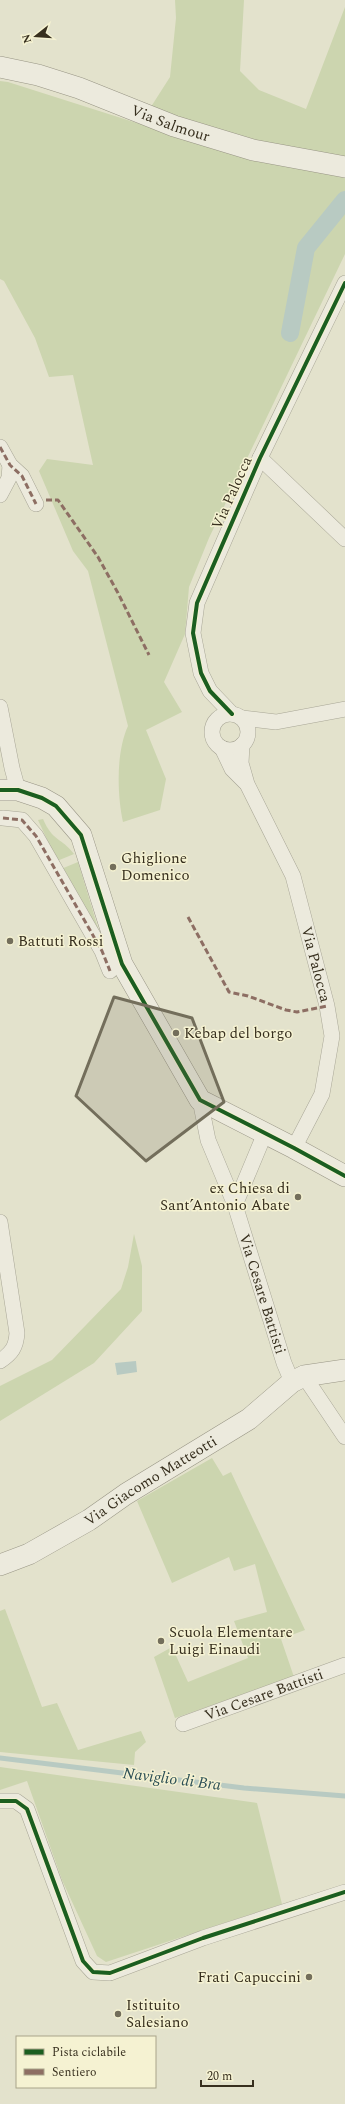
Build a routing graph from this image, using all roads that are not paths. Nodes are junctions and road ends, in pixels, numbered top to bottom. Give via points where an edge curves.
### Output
1 (0, 67) edge
2 (345, 167) edge
3 (343, 291) edge
4 (0, 447) edge
5 (260, 458) junction
6 (10, 465) junction
7 (0, 495) edge
8 (36, 504) dead end
9 (345, 539) edge
10 (210, 691) junction
11 (0, 707) edge
12 (345, 709) edge
13 (237, 716) junction
14 (215, 722) junction
15 (276, 722) junction
16 (245, 742) junction
17 (222, 748) junction
18 (247, 784) junction
19 (9, 790) edge
20 (4, 818) dead end
21 (110, 972) dead end
22 (200, 1100) junction
23 (265, 1133) junction
24 (294, 1148) junction
25 (345, 1176) edge
26 (235, 1205) junction
27 (0, 1222) edge
28 (0, 1361) edge
29 (345, 1370) edge
30 (298, 1379) junction
31 (345, 1437) edge
32 (0, 1565) edge
33 (345, 1665) edge
34 (183, 1724) dead end
35 (0, 1801) edge
36 (345, 1892) edge

1 - 2 main road, Via Salmour via 38,75 79,88 174,126 254,150
3 - 5 street, Via Palocca
4 - 6 street
5 - 9 street, Via Palocca
5 - 10 street, Via Palocca via 197,603 193,633 201,673
6 - 7 street via 9,478
6 - 8 street via 22,476
10 - 13 street, Via Palocca
10 - 14 street, Via Palocca
11 - 19 street via 12,768
12 - 15 street
13 - 14 street via 220,716
13 - 15 street
13 - 16 street, Via Palocca via 248,727
14 - 17 street, Via Palocca via 213,738
15 - 16 street
16 - 17 street via 232,750
16 - 18 street, Via Palocca via 241,763
17 - 18 street, Via Palocca via 232,769
18 - 24 street, Via Palocca via 293,876 327,1006 332,1036 322,1094
19 - 22 main road via 42,798 56,806 81,835 122,964
20 - 21 street via 22,820 36,836 102,951
22 - 23 main road
22 - 26 street, Via Cesare Battisti via 208,1140
23 - 24 main road
23 - 26 street
24 - 25 main road
26 - 30 street, Via Cesare Battisti via 284,1363
27 - 28 street via 17,1333 12,1351
29 - 30 main road
30 - 31 street, Via Cesare Battisti
30 - 32 main road, Via Giacomo Matteotti via 249,1419 126,1494 89,1520 28,1554
33 - 34 street, Via Cesare Battisti
35 - 36 street via 16,1801 27,1809 83,1961 93,1972 110,1973 203,1938

